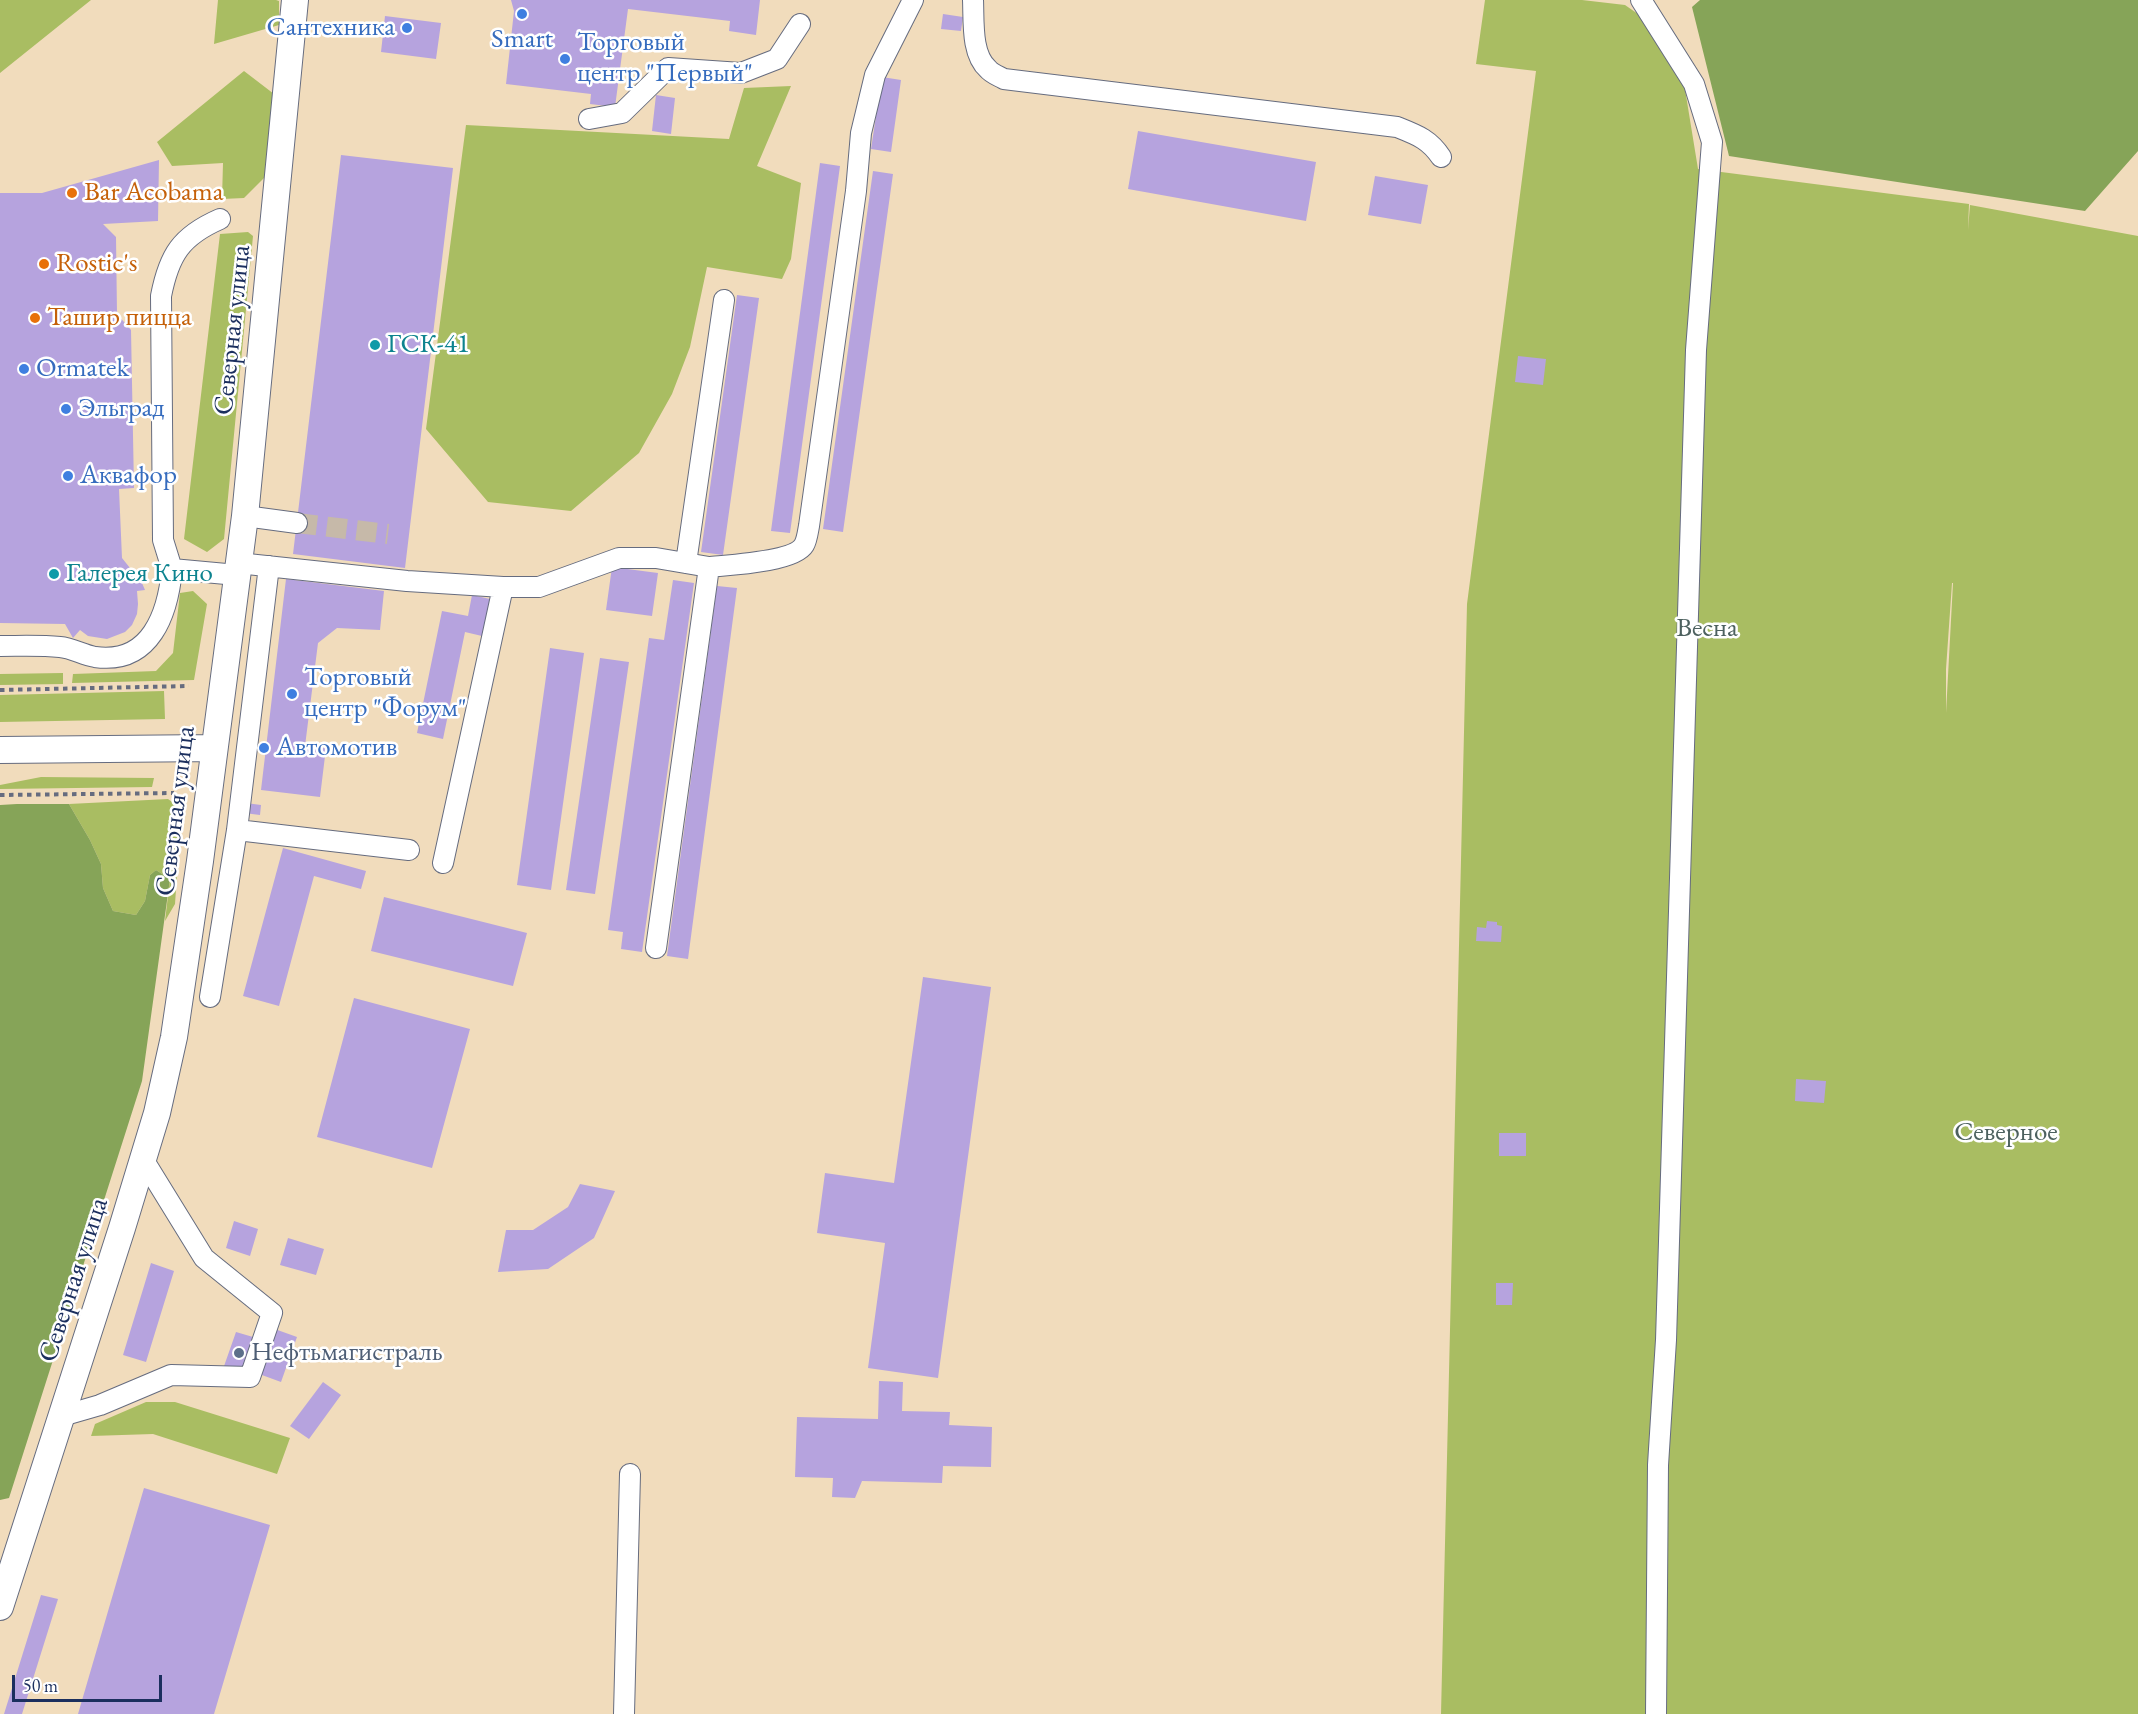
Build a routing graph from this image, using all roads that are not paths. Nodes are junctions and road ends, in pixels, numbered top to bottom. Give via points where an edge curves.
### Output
1 (296, 0) edge
2 (913, 0) edge
3 (973, 0) edge
4 (1641, 0) edge
5 (800, 24) dead end
6 (589, 119) dead end
7 (1442, 157) dead end
8 (220, 219) dead end
9 (724, 300) dead end
10 (245, 516) junction
11 (297, 523) tunnel mouth
12 (686, 563) junction
13 (269, 566) junction
14 (709, 567) junction
15 (172, 569) junction
16 (237, 569) junction
17 (503, 587) junction
18 (0, 646) edge
19 (214, 748) junction
20 (0, 750) edge
21 (237, 830) junction
22 (409, 850) dead end
23 (443, 862) dead end
24 (656, 948) dead end
25 (210, 997) dead end
26 (143, 1159) junction
27 (62, 1416) junction
28 (630, 1474) dead end
29 (0, 1606) edge
30 (624, 1714) edge
31 (1656, 1714) edge

1 - 10 main road, Северная улица
2 - 14 lane via 875,75 861,133 804,545 794,553 763,561
3 - 7 lane via 980,59 988,70 1004,79 1397,127 1433,145
4 - 31 lane via 1694,84 1712,142 1696,350 1658,1465
5 - 6 lane via 777,58 741,73 668,68 621,113
8 - 15 lane via 201,227 174,252 161,296 164,540
9 - 12 lane
10 - 11 lane
10 - 16 main road, Северная улица
12 - 14 lane
12 - 17 lane via 619,558 539,587
13 - 16 lane
13 - 17 lane
13 - 21 lane
14 - 24 lane
15 - 16 lane
15 - 18 lane via 168,602 159,622 148,640 132,652 104,658 62,647
16 - 19 main road, Северная улица
17 - 23 lane
19 - 20 main road
19 - 26 main road, Северная улица via 174,1037
21 - 22 lane
21 - 25 lane
26 - 27 main road, Северная улица
26 - 27 lane via 204,1258 272,1313 250,1377 171,1375 100,1405
27 - 29 main road, Северная улица
28 - 30 lane

